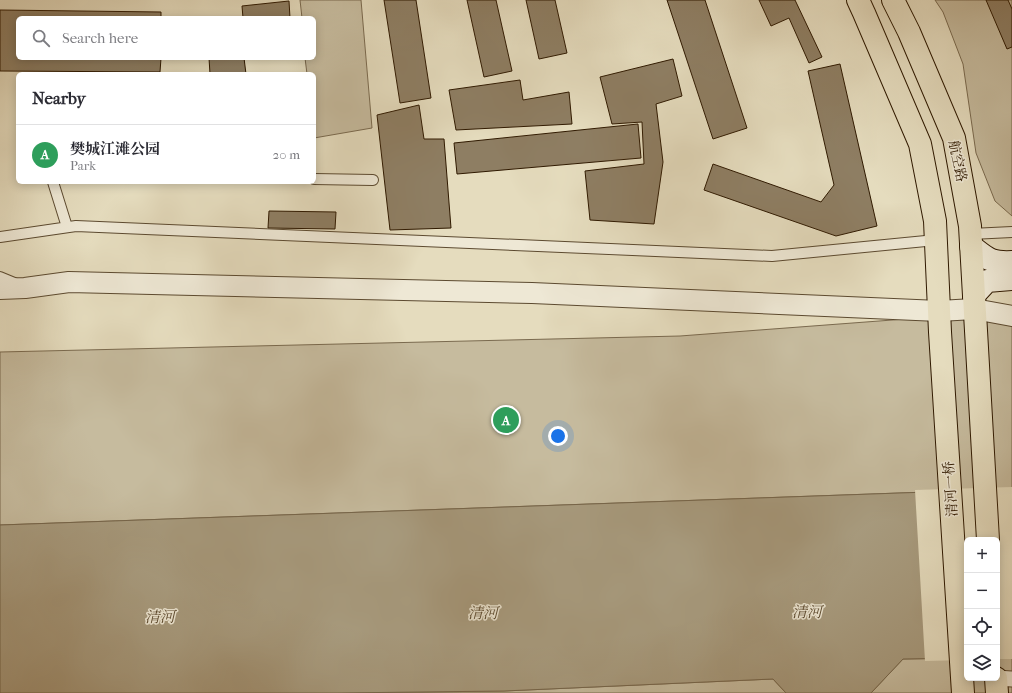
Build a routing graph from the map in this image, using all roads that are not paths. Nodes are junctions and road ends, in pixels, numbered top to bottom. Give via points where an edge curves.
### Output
1 (858, 0) edge
2 (893, 0) edge
3 (957, 155) junction
4 (924, 162) junction
5 (316, 179) edge
6 (372, 180) dead end
7 (54, 184) edge
8 (67, 227) junction
9 (1012, 232) edge
10 (0, 237) edge
11 (936, 240) junction
12 (971, 240) junction
13 (1012, 262) edge
14 (0, 277) edge
15 (1012, 278) edge
16 (25, 288) junction
17 (0, 289) edge
18 (974, 302) junction
19 (1012, 316) edge
20 (940, 322) junction
21 (988, 537) edge
22 (1000, 678) edge
23 (1012, 679) edge
24 (985, 681) edge
25 (996, 681) edge
26 (963, 693) edge
27 (986, 693) edge
28 (997, 693) edge

1 - 4 main road via 920,144
2 - 3 main road, 航空路 via 954,138
3 - 4 main road
3 - 12 main road, 航空路
4 - 11 main road
5 - 6 lane
7 - 8 lane
8 - 10 lane
8 - 11 lane via 772,256
9 - 12 lane
11 - 20 main road
12 - 13 main road via 988,259
12 - 18 main road, 航空路
14 - 16 lane
15 - 18 main road via 987,281
16 - 17 street
16 - 20 street via 68,282 532,293
18 - 19 street
18 - 20 street
18 - 21 main road, 航空路
20 - 26 main road, 清河一桥
22 - 23 street
24 - 27 street
25 - 28 main road

